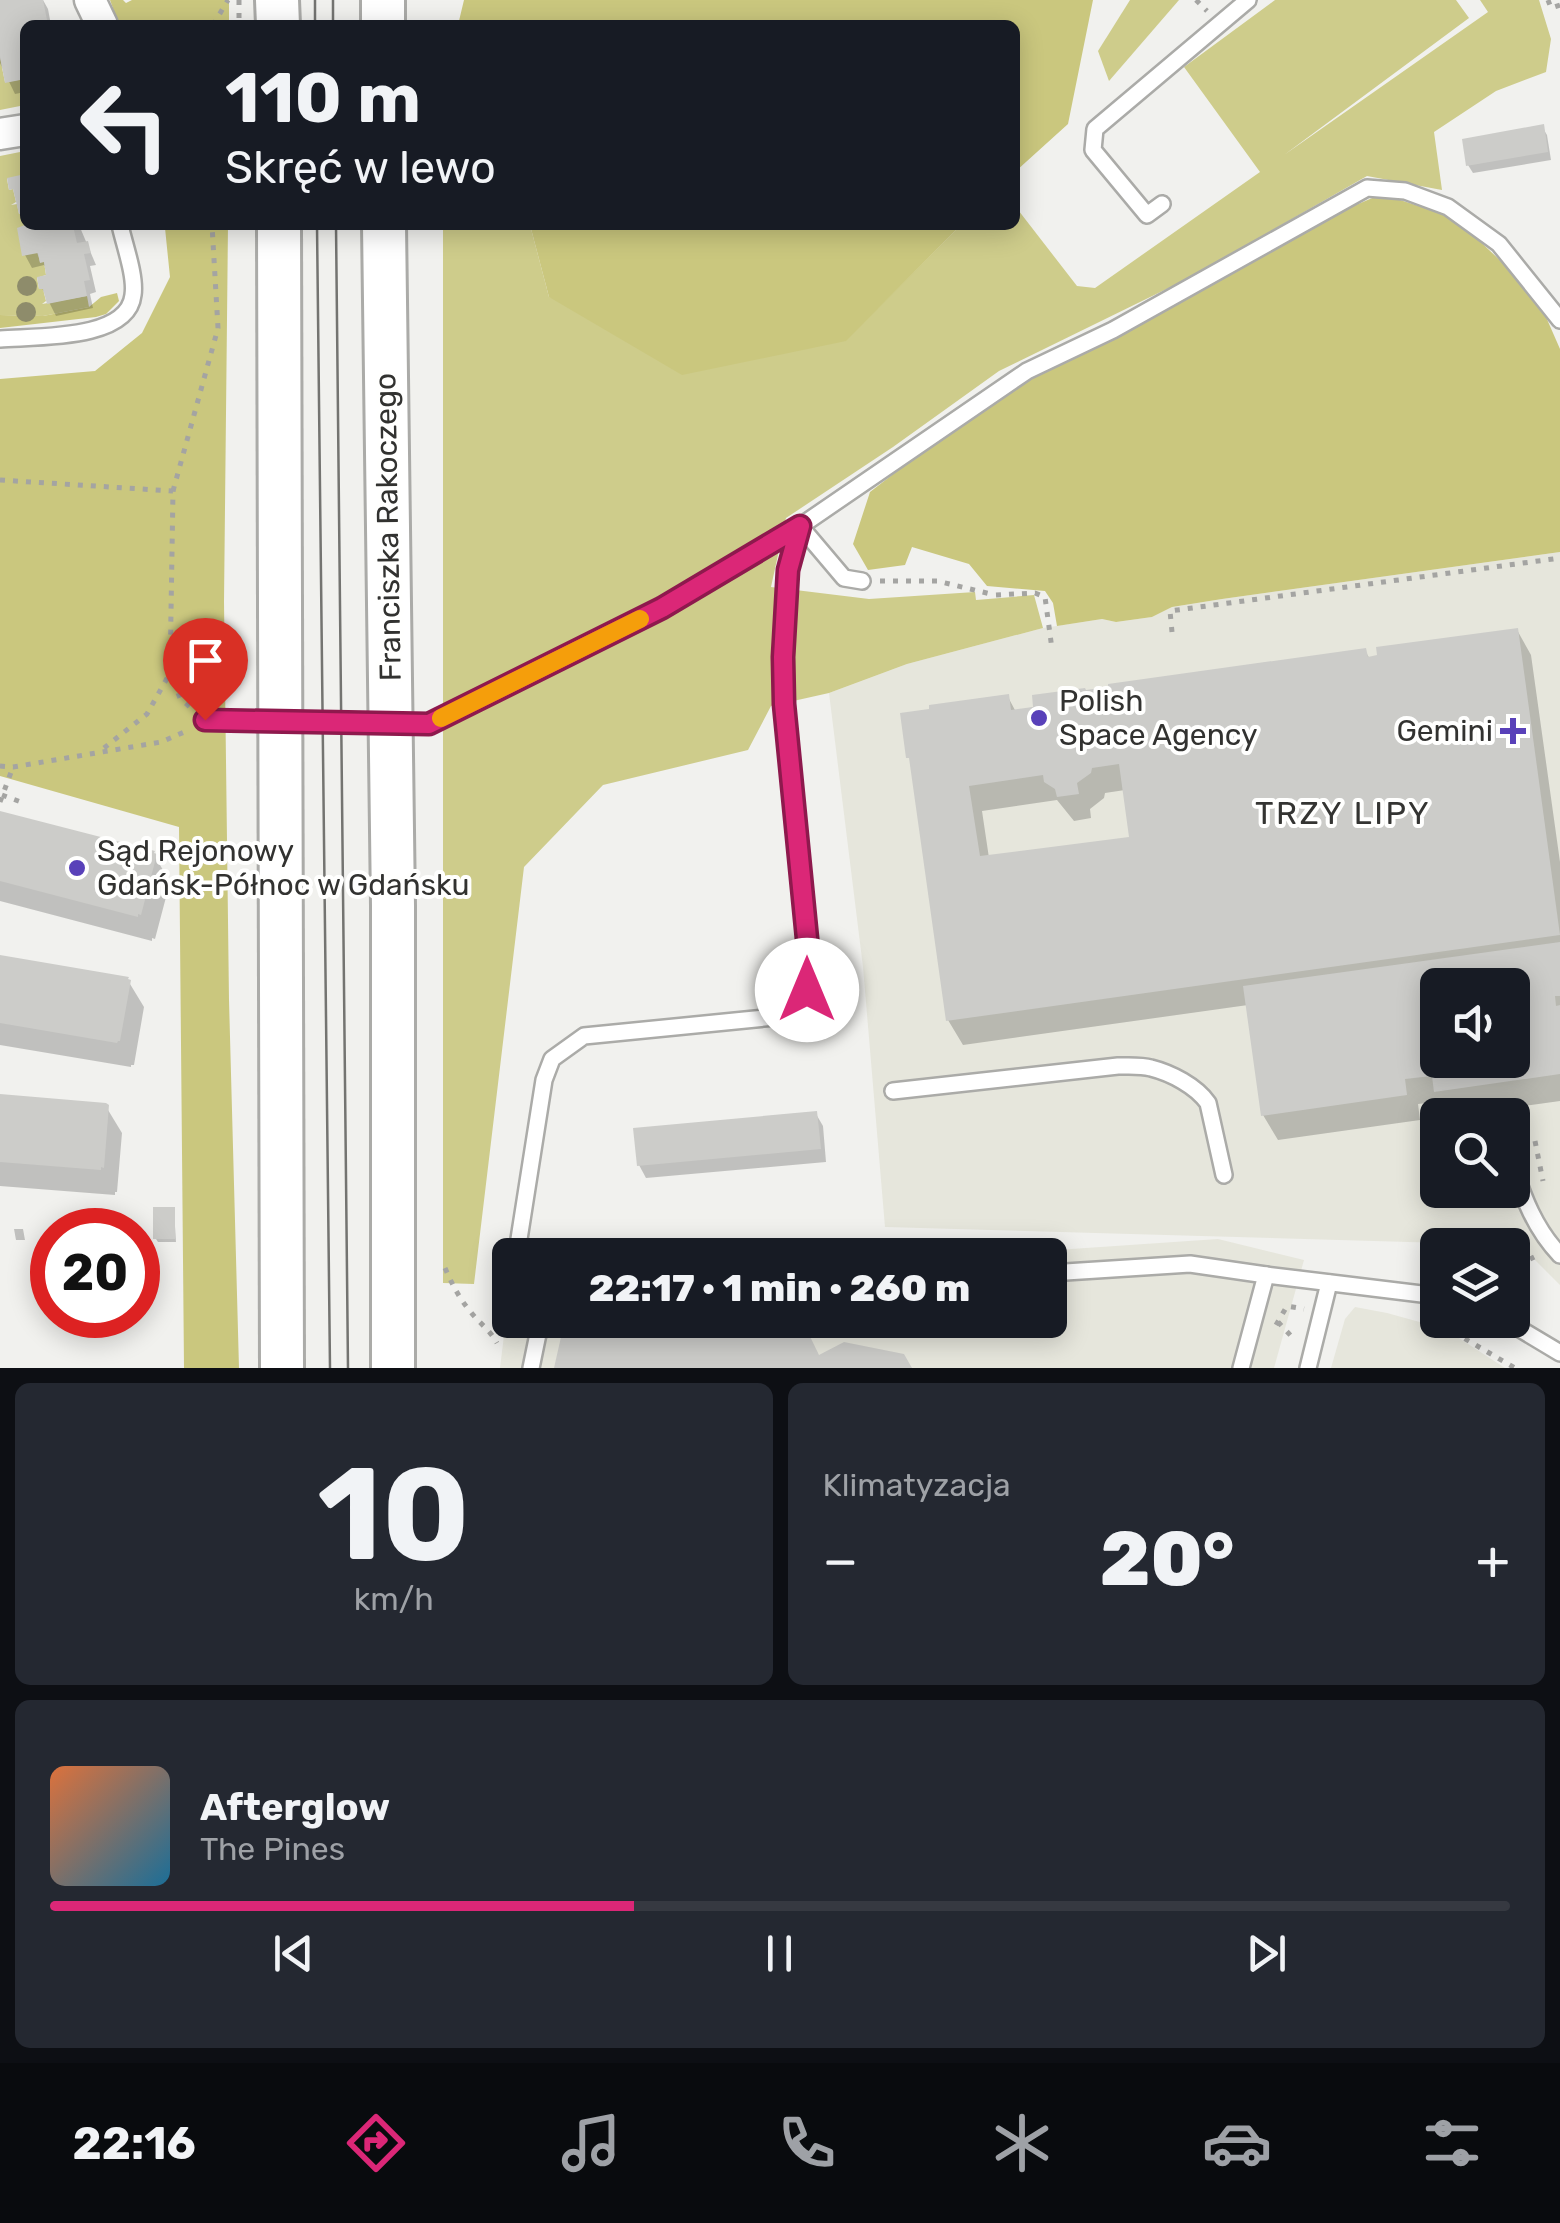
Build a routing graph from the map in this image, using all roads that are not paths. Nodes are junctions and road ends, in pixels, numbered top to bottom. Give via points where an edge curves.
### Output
1 (1248, 0) edge
2 (1162, 204) dead end
3 (121, 230) edge
4 (279, 230) edge
5 (384, 230) edge
6 (1560, 320) edge
7 (0, 339) edge
8 (800, 526) junction
9 (862, 581) road end
10 (205, 720) road end
11 (893, 1092) dead end
12 (1224, 1175) dead end
13 (1529, 1208) edge
14 (519, 1238) edge
15 (1555, 1250) edge
16 (1067, 1273) edge
17 (1266, 1275) junction
18 (1330, 1282) junction
19 (1420, 1294) edge
20 (1530, 1335) edge
21 (537, 1338) edge
22 (1560, 1354) edge
23 (282, 1368) edge
24 (393, 1368) edge
25 (531, 1368) edge
26 (1241, 1368) edge
27 (1308, 1368) edge

1 - 2 lane via 1094,129 1093,150 1147,215
3 - 7 lane via 134,294 124,315 89,332
4 - 23 main road, bridge
5 - 24 main road, Franciszka Rakoczego, bridge
6 - 8 lane via 1499,244 1448,207 1405,191 1367,188 1113,330 1026,371
8 - 9 lane via 844,578
8 - 10 lane via 662,608 429,724
8 - 14 lane via 788,570 783,657 807,990 796,1008 775,1017 584,1036 552,1059
11 - 12 lane via 1150,1067 1208,1103
13 - 15 lane
16 - 17 lane via 1190,1264
17 - 18 lane
17 - 26 lane
18 - 19 lane
18 - 27 lane
20 - 22 lane
21 - 25 lane

